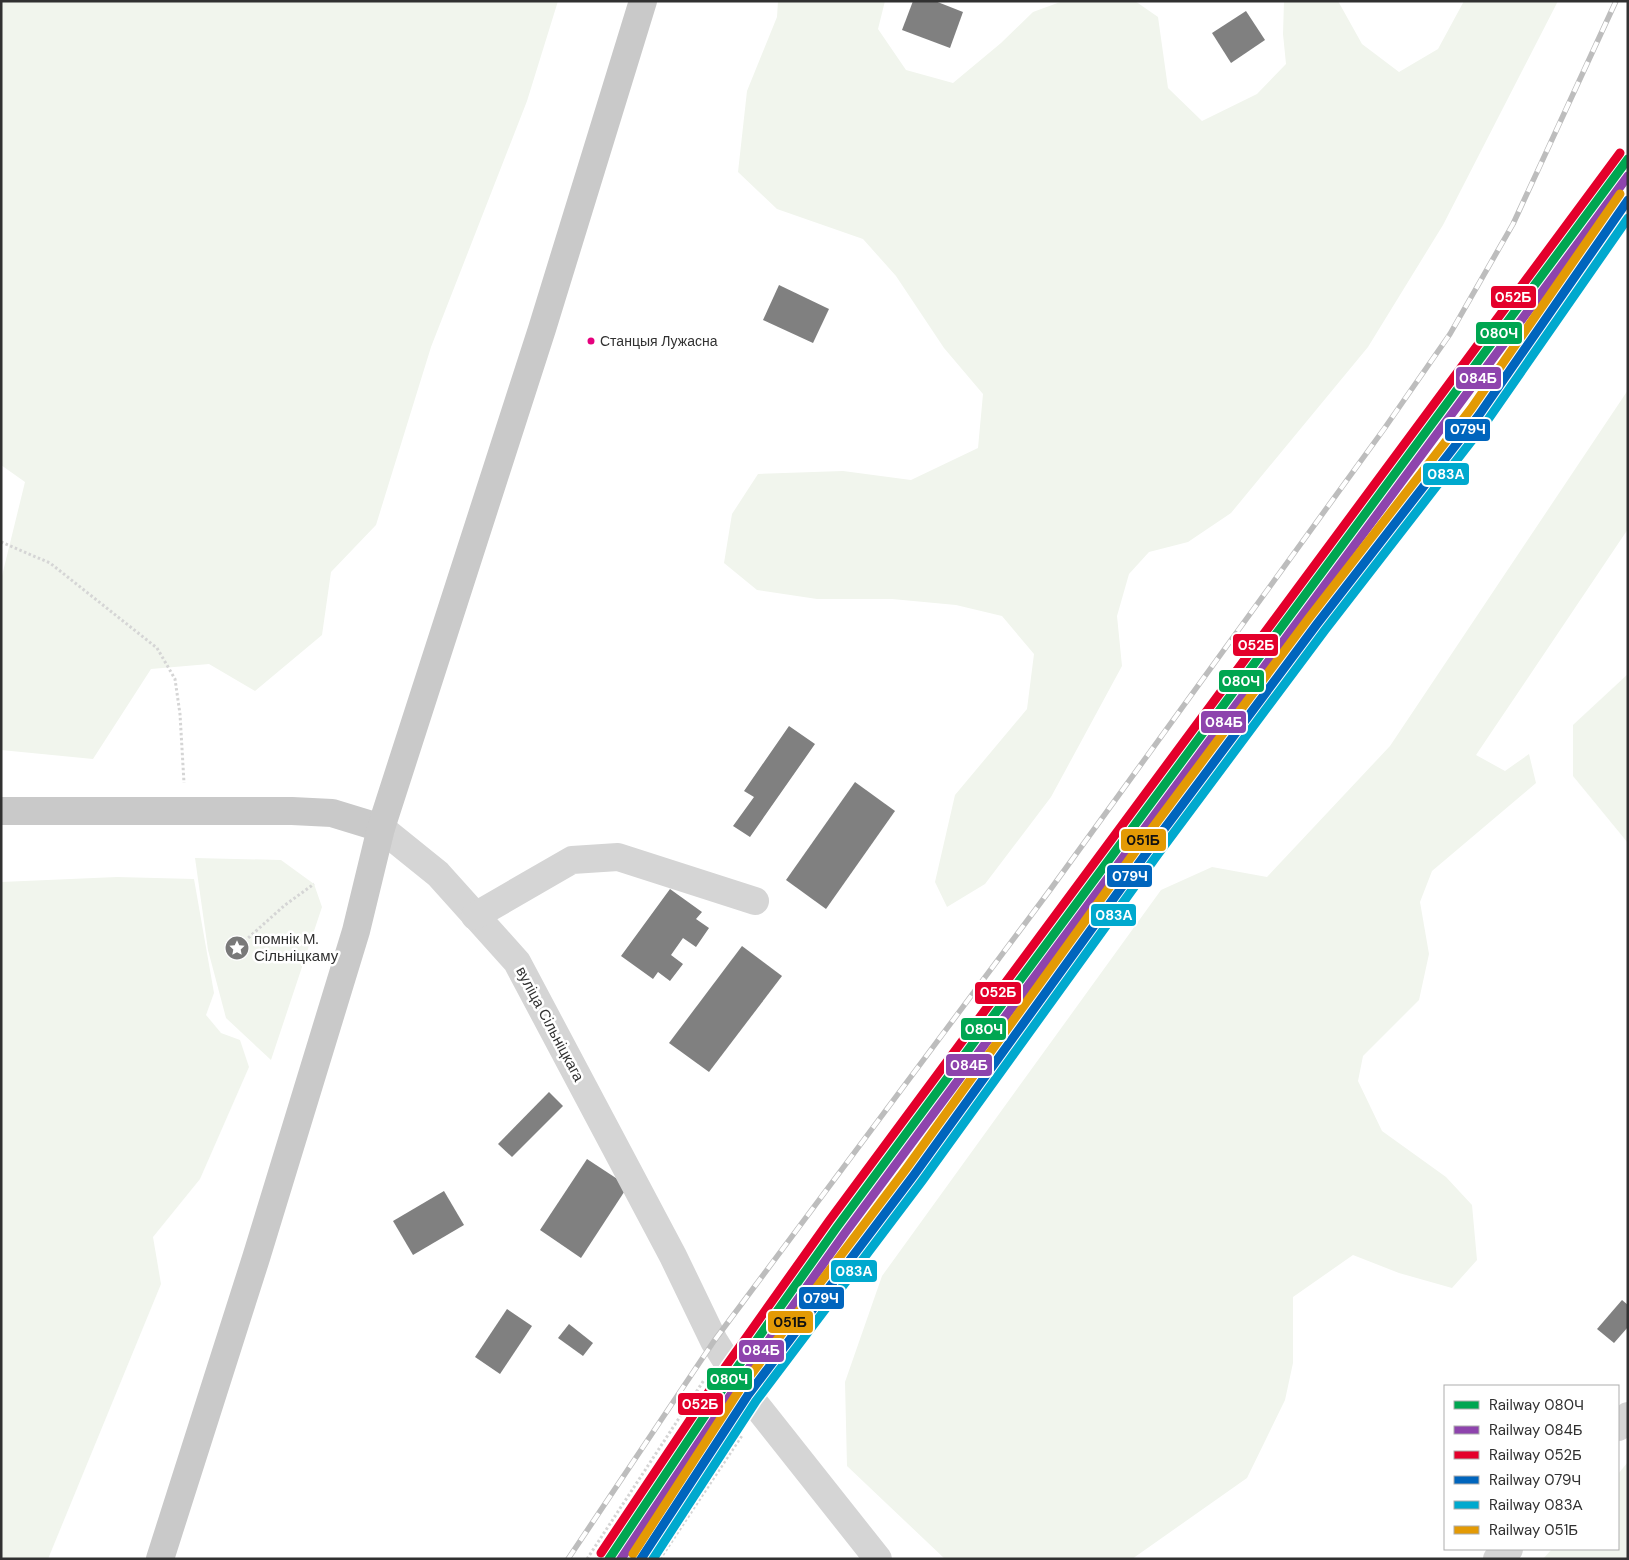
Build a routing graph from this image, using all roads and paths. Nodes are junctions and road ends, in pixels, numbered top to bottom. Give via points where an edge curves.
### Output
1 (643, 1) edge
2 (1, 542) edge
3 (1, 811) edge
4 (185, 811) junction
5 (382, 828) junction
6 (314, 884) dead end
7 (755, 901) dead end
8 (476, 916) junction
9 (237, 948) dead end
10 (704, 1380) dead end
11 (760, 1409) junction
12 (1628, 1416) edge
13 (1619, 1427) edge
14 (1508, 1550) edge
15 (160, 1559) edge
16 (587, 1559) edge
17 (660, 1559) edge
18 (878, 1559) edge
19 (1497, 1559) edge

1 - 5 main road
2 - 4 path via 50,564 157,648 176,688
3 - 4 main road
4 - 5 main road via 332,813
5 - 8 street, вуліца Сільніцкага via 438,874
5 - 15 main road via 354,940
6 - 9 path
7 - 8 street via 618,857 572,860
8 - 11 street, вуліца Сільніцкага via 517,962 673,1256 714,1341
10 - 16 path
11 - 17 path
11 - 18 street, вуліца Сільніцкага via 789,1450
12 - 13 street
14 - 19 street

